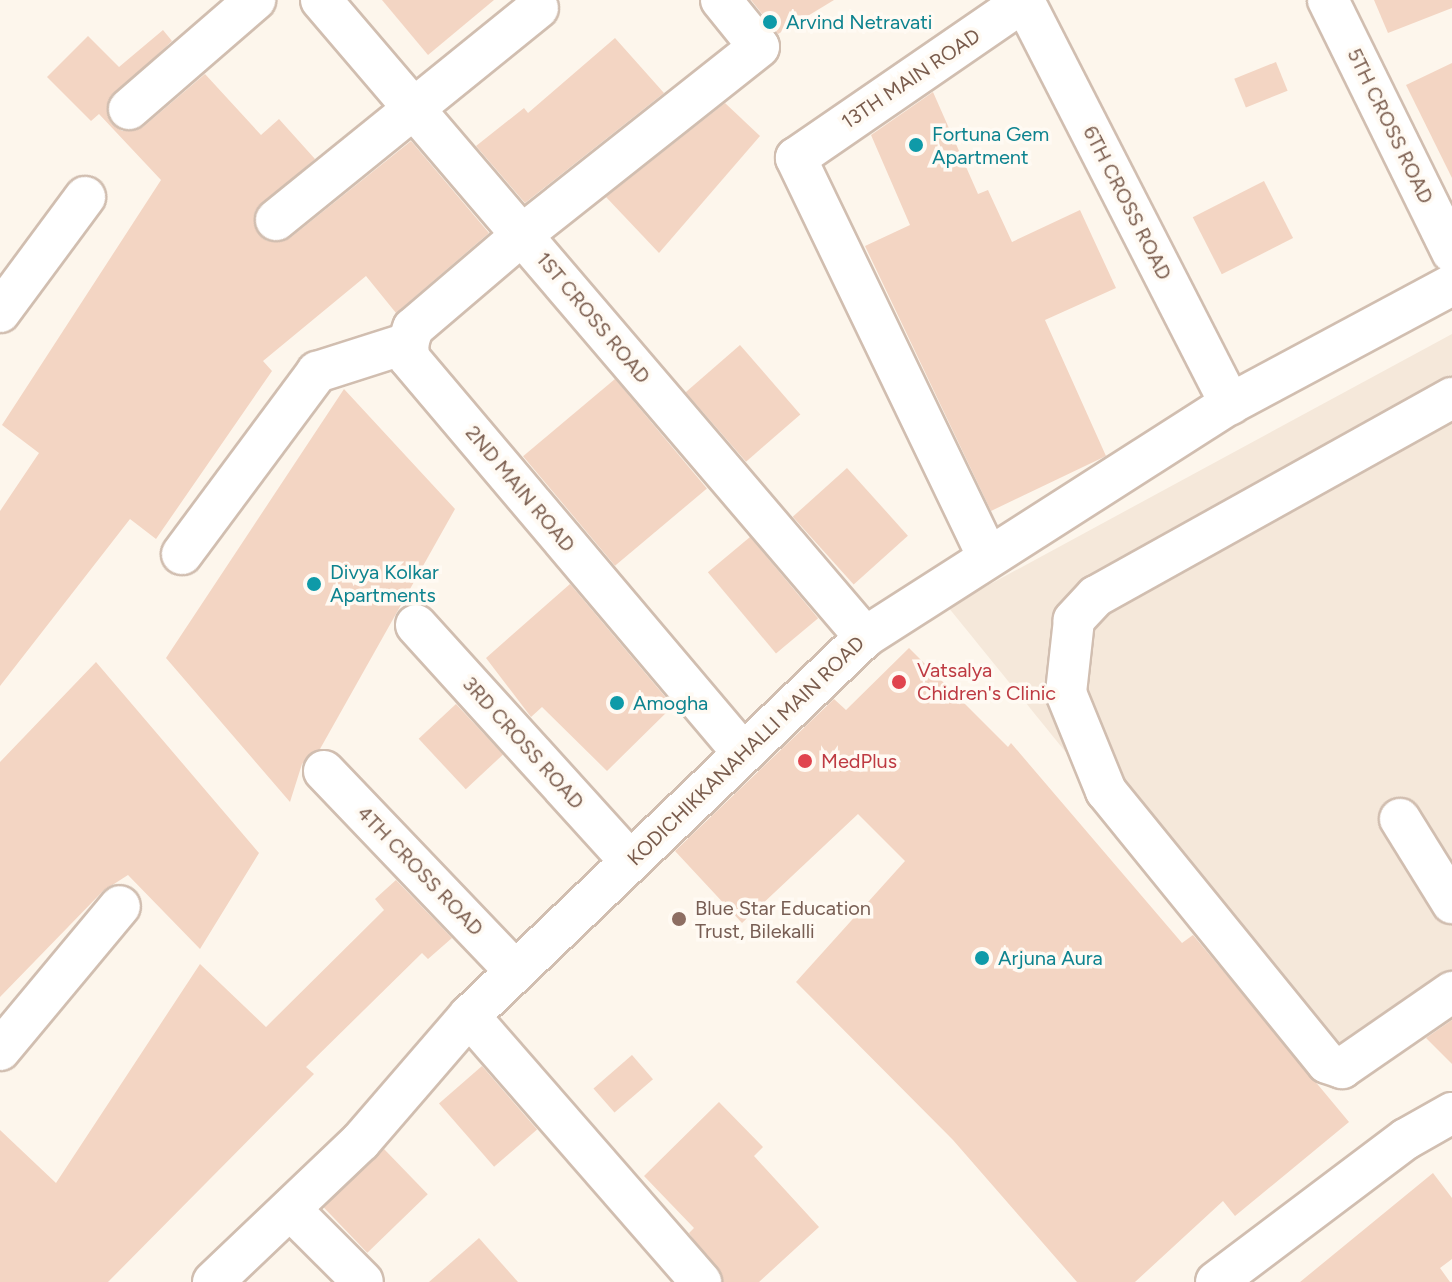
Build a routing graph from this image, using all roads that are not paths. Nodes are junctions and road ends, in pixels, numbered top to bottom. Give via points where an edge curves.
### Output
1 (255, 0) edge
2 (321, 0) edge
3 (721, 0) edge
4 (1328, 0) edge
5 (1025, 1) edge
6 (538, 8) dead end
7 (411, 105) junction
8 (129, 109) dead end
9 (85, 197) dead end
10 (276, 220) dead end
11 (522, 235) junction
12 (1452, 252) edge
13 (1452, 285) edge
14 (0, 312) edge
15 (408, 343) junction
16 (1452, 398) edge
17 (1230, 404) junction
18 (182, 554) dead end
19 (988, 557) junction
20 (416, 625) dead end
21 (865, 637) junction
22 (743, 753) junction
23 (324, 771) dead end
24 (1400, 819) dead end
25 (630, 861) junction
26 (1452, 903) edge
27 (120, 906) dead end
28 (515, 971) junction
29 (1452, 992) edge
30 (469, 1016) junction
31 (0, 1050) edge
32 (1452, 1113) edge
33 (292, 1211) junction
34 (213, 1282) edge
35 (363, 1282) edge
36 (701, 1282) edge
37 (1216, 1282) edge

1 - 8 street
2 - 7 street, 1ST CROSS ROAD
3 - 11 street via 759,47
4 - 12 street, 5TH CROSS ROAD
5 - 17 street, 6TH CROSS ROAD
5 - 19 street, 13TH MAIN ROAD via 796,158
6 - 7 street
7 - 10 street
7 - 11 street, 1ST CROSS ROAD
9 - 14 street
11 - 15 street via 413,328
11 - 21 street, 1ST CROSS ROAD
13 - 17 street, KODICHIKKANAHALLI MAIN ROAD
15 - 18 street via 317,372
15 - 22 street, 2ND MAIN ROAD via 409,358
16 - 29 street via 1096,596 1074,620 1066,693 1106,791 1327,1063 1342,1068
17 - 19 street, KODICHIKKANAHALLI MAIN ROAD
19 - 21 street, KODICHIKKANAHALLI MAIN ROAD
20 - 25 street, 3RD CROSS ROAD
21 - 22 street, KODICHIKKANAHALLI MAIN ROAD
22 - 25 street, KODICHIKKANAHALLI MAIN ROAD
23 - 28 street, 4TH CROSS ROAD
24 - 26 street
25 - 28 street, KODICHIKKANAHALLI MAIN ROAD
27 - 31 street
28 - 30 street, KODICHIKKANAHALLI MAIN ROAD
30 - 33 street, KODICHIKKANAHALLI MAIN ROAD
30 - 36 street
32 - 37 street via 1406,1139
33 - 34 street, KODICHIKKANAHALLI MAIN ROAD
33 - 35 street

